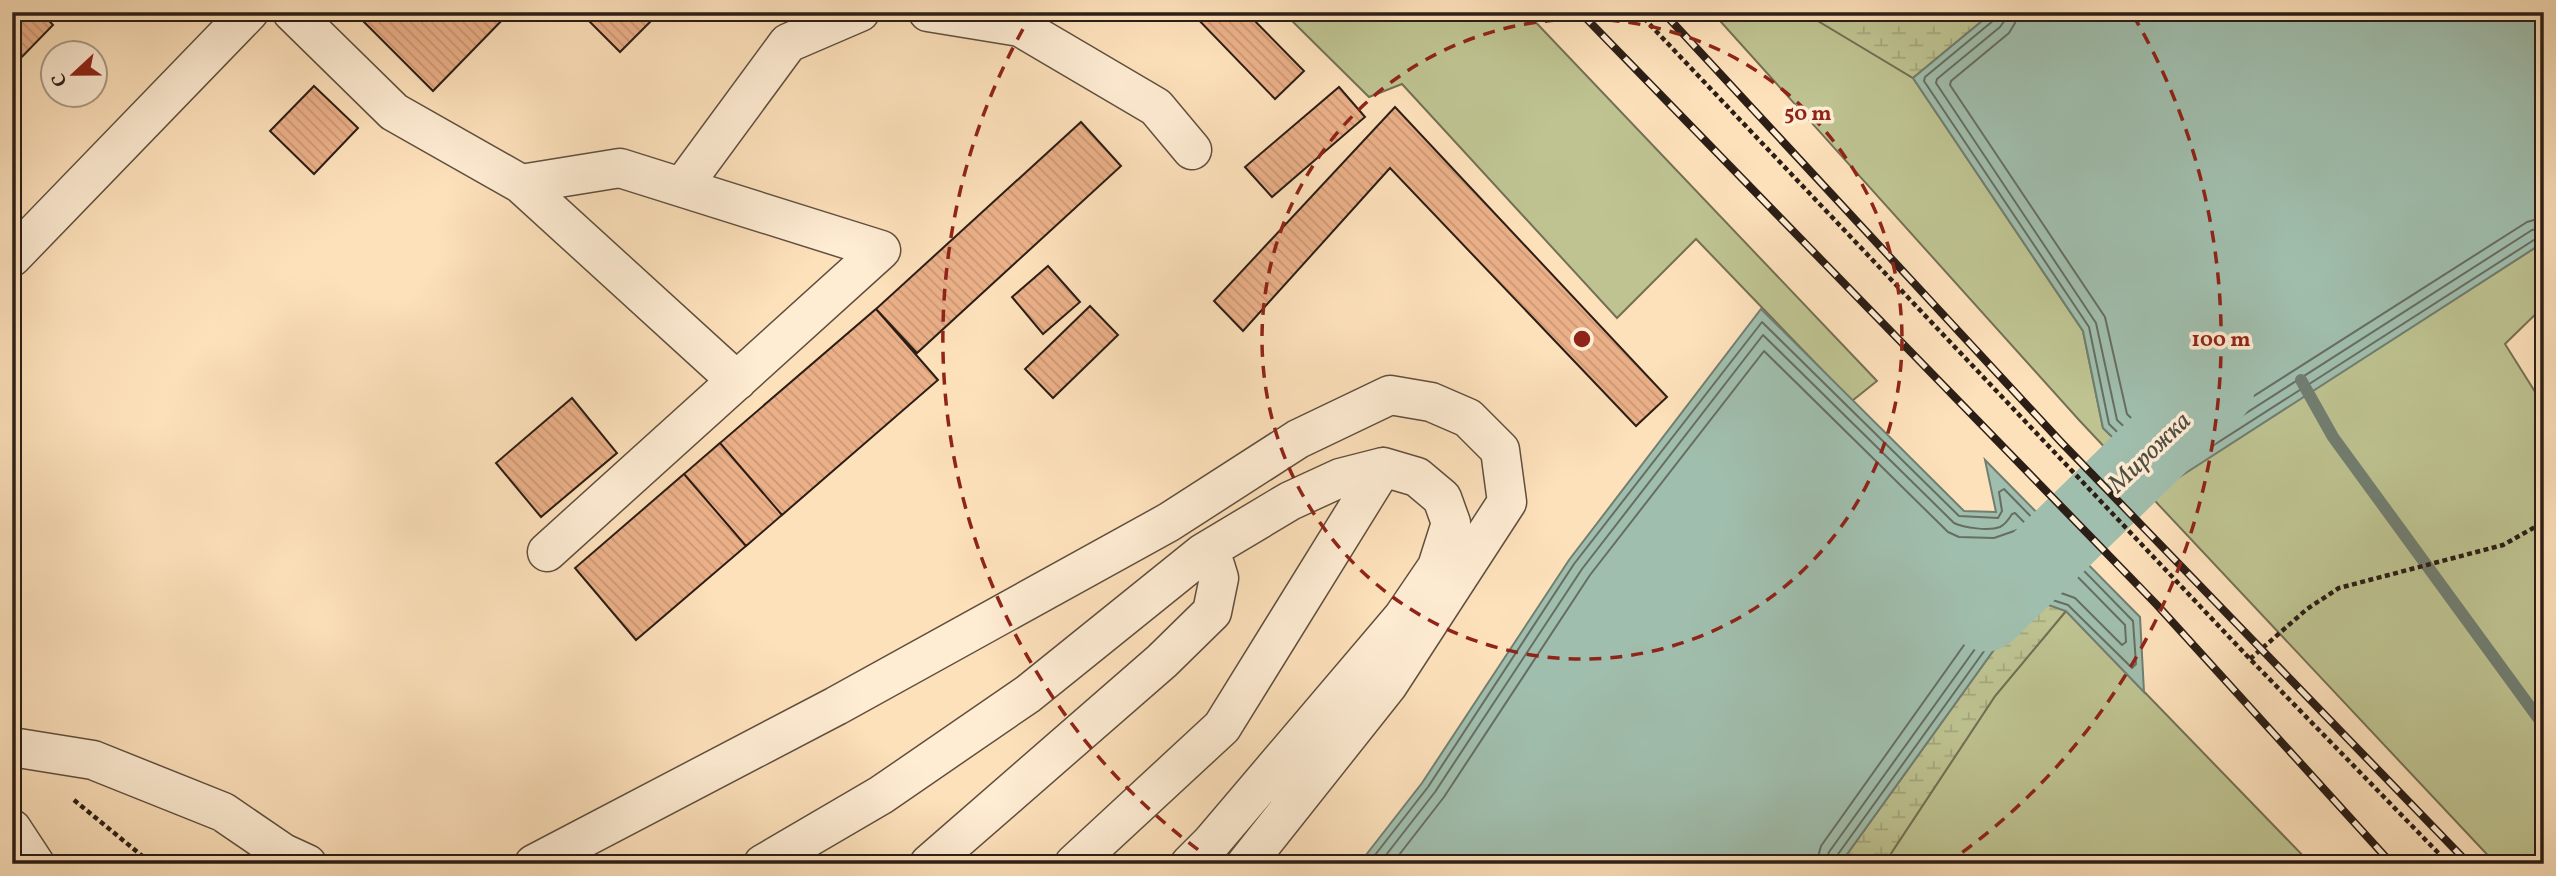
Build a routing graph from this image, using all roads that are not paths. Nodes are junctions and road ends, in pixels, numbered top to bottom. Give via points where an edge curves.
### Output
1 (249, 12) edge
2 (292, 12) edge
3 (860, 12) edge
4 (928, 12) edge
5 (1192, 150) dead end
6 (521, 184) junction
7 (682, 187) junction
8 (12, 257) edge
9 (737, 381) junction
10 (1383, 467) junction
11 (547, 552) dead end
12 (1203, 554) junction
13 (12, 747) edge
14 (12, 829) edge
15 (35, 864) edge
16 (307, 864) edge
17 (534, 864) edge
18 (763, 864) edge
19 (929, 864) edge
20 (1074, 864) edge
21 (1190, 864) edge
22 (1246, 864) edge

1 - 8 street
2 - 6 street via 394,112
3 - 7 street via 788,43
4 - 5 street via 1020,27 1156,107
6 - 7 street via 621,168
6 - 9 street
7 - 9 street via 881,250
9 - 11 street
10 - 12 street via 1340,478 1290,501
10 - 20 street via 1222,727
10 - 21 street via 1417,477 1442,498 1451,523 1437,567 1403,617
12 - 18 street via 1028,694 881,795
12 - 19 street via 1215,565 1219,578 1212,612 1163,661
13 - 16 street via 93,760 223,812
14 - 15 street
17 - 22 street via 848,699 1169,522 1298,439 1391,395 1431,402 1468,418 1500,450 1507,502 1388,685

